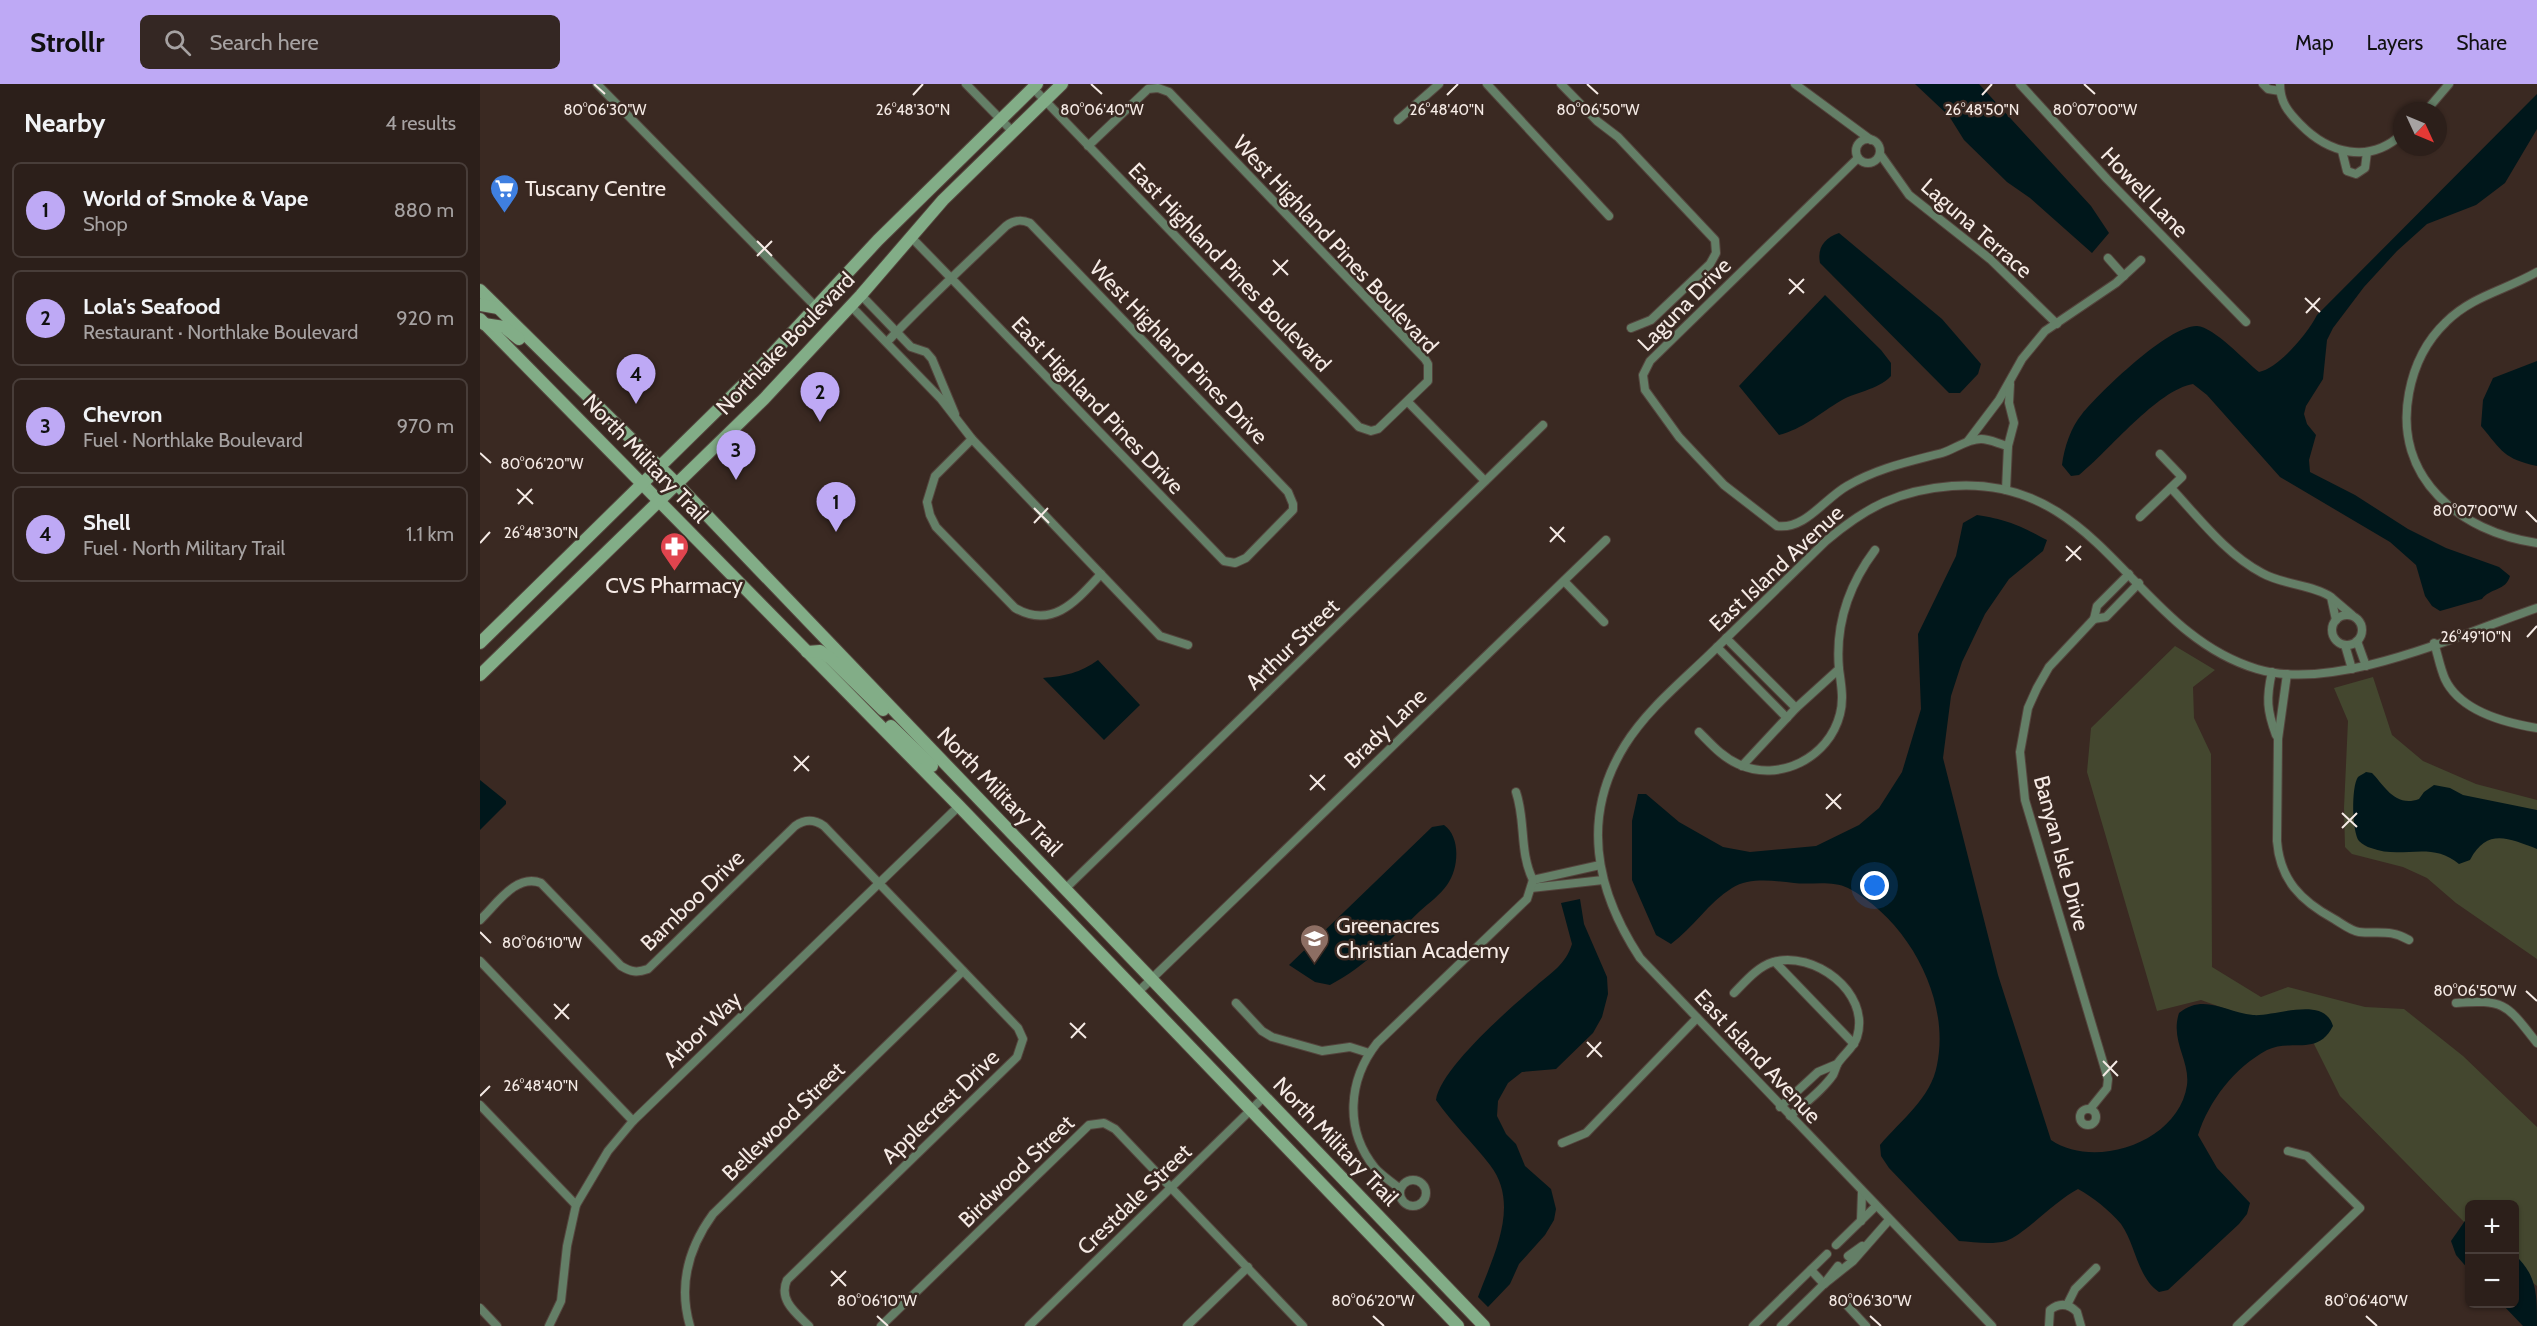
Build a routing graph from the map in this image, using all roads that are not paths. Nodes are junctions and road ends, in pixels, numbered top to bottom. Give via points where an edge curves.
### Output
1 (597, 84) edge
2 (966, 84) edge
3 (1062, 84) edge
4 (1439, 84) edge
5 (1487, 84) edge
6 (1561, 84) edge
7 (1795, 84) edge
8 (2020, 84) edge
9 (2263, 84) edge
10 (2449, 84) edge
11 (1035, 86) edge
12 (2280, 88) edge
13 (1045, 100) junction
14 (2434, 102) edge
15 (1001, 120) junction
16 (1398, 120) dead end
17 (1013, 132) junction
18 (1871, 140) junction
19 (2393, 140) edge
20 (1088, 146) junction
21 (2342, 151) junction
22 (2367, 152) junction
23 (1880, 154) junction
24 (1858, 158) junction
25 (1609, 216) dead end
26 (910, 236) junction
27 (2108, 258) dead end
28 (2141, 260) dead end
29 (2537, 272) edge
30 (2124, 276) junction
31 (952, 279) junction
32 (480, 290) edge
33 (861, 295) junction
34 (480, 305) edge
35 (851, 306) junction
36 (816, 307) junction
37 (498, 308) junction
38 (482, 322) edge
39 (2246, 322) dead end
40 (2057, 324) junction
41 (1631, 328) dead end
42 (896, 332) junction
43 (887, 342) junction
44 (2011, 381) junction
45 (580, 389) junction
46 (1408, 402) junction
47 (955, 414) junction
48 (1544, 425) dead end
49 (972, 439) junction
50 (1966, 442) junction
51 (2008, 446) junction
52 (2160, 454) dead end
53 (660, 468) junction
54 (1485, 482) junction
55 (642, 484) junction
56 (676, 484) junction
57 (2171, 488) junction
58 (2006, 490) junction
59 (659, 500) junction
60 (2140, 518) dead end
61 (1267, 538) joint
62 (1606, 540) dead end
63 (2537, 543) edge
64 (1875, 550) dead end
65 (1101, 574) junction
66 (2129, 574) junction
67 (1564, 581) junction
68 (2139, 583) junction
69 (2331, 597) junction
70 (2537, 608) edge
71 (2352, 615) junction
72 (2094, 619) junction
73 (2336, 620) junction
74 (1604, 622) dead end
75 (1726, 638) junction
76 (2357, 642) junction
77 (480, 643) edge
78 (2434, 643) junction
79 (1188, 645) dead end
80 (2345, 645) junction
81 (1717, 647) junction
82 (807, 652) junction
83 (2366, 666) junction
84 (1839, 669) junction
85 (2352, 669) junction
86 (2272, 672) junction
87 (2288, 674) junction
88 (480, 675) edge
89 (1796, 708) junction
90 (1787, 718) junction
91 (876, 721) junction
92 (905, 722) junction
93 (2537, 728) edge
94 (1699, 732) dead end
95 (2278, 739) junction
96 (1742, 766) junction
97 (1516, 792) dead end
98 (976, 797) junction
99 (959, 806) junction
100 (1600, 865) junction
101 (1042, 866) junction
102 (1603, 880) junction
103 (879, 883) junction
104 (1532, 884) junction
105 (1065, 889) junction
106 (480, 920) edge
107 (2409, 940) dead end
108 (480, 961) edge
109 (1775, 962) junction
110 (963, 971) junction
111 (1152, 979) junction
112 (1138, 992) junction
113 (1734, 993) dead end
114 (2456, 1003) dead end
115 (1236, 1004) dead end
116 (1697, 1018) junction
117 (2537, 1043) edge
118 (1854, 1044) junction
119 (1369, 1053) junction
120 (1837, 1064) junction
121 (1264, 1097) junction
122 (480, 1105) edge
123 (1780, 1107) junction
124 (2090, 1109) dead end
125 (1251, 1110) junction
126 (1790, 1116) junction
127 (633, 1121) junction
128 (1562, 1143) dead end
129 (2288, 1151) dead end
130 (1171, 1188) junction
131 (1400, 1189) dead end
132 (1862, 1192) junction
133 (576, 1205) junction
134 (1876, 1206) junction
135 (1889, 1220) junction
136 (1861, 1221) junction
137 (1871, 1239) junction
138 (1836, 1245) dead end
139 (1827, 1254) dead end
140 (1848, 1256) dead end
141 (1838, 1266) dead end
142 (1248, 1267) junction
143 (2096, 1268) dead end
144 (1811, 1270) junction
145 (1824, 1284) junction
146 (1843, 1301) dead end
147 (2067, 1305) junction
148 (480, 1308) edge
149 (497, 1326) edge
150 (549, 1326) edge
151 (690, 1326) edge
152 (808, 1326) edge
153 (881, 1326) edge
154 (1029, 1326) edge
155 (1187, 1326) edge
156 (1303, 1326) edge
157 (1458, 1326) edge
158 (1484, 1326) edge
159 (1753, 1326) edge
160 (1781, 1326) edge
161 (1866, 1326) edge
162 (1992, 1326) edge
163 (2049, 1326) edge
164 (2080, 1326) edge
165 (2237, 1326) edge

1 - 36 street
2 - 15 street
3 - 13 main road, Northlake Boulevard
4 - 16 street
5 - 25 street
6 - 41 street via 1618,137 1715,240 1716,253 1710,264 1651,320
7 - 18 street, Laguna Terrace
8 - 39 street, Howell Lane
9 - 12 street via 2268,89
10 - 14 street
11 - 13 street, East Highland Pines Boulevard
11 - 15 main road, Northlake Boulevard
12 - 21 street via 2287,109 2311,135
13 - 17 main road, Northlake Boulevard
13 - 20 street, East Highland Pines Boulevard
15 - 17 street
15 - 36 main road, Northlake Boulevard via 922,195
17 - 26 main road, Northlake Boulevard
18 - 23 street, Laguna Terrace via 1879,146
18 - 24 street via 1858,144
19 - 22 street
20 - 46 street, East Highland Pines Boulevard via 1359,427 1378,429
20 - 46 street, West Highland Pines Boulevard via 1148,89 1164,89 1425,359 1428,381
21 - 22 street
21 - 22 street via 2347,171 2356,174 2365,168
23 - 24 street via 1872,163
23 - 40 street, Laguna Terrace via 1915,200 1990,259
24 - 50 street, Laguna Drive via 1650,361 1643,375 1645,390 1687,447 1724,485 1777,526 1801,523 1844,488 1874,471
26 - 31 street, East Highland Pines Drive
26 - 33 main road, Northlake Boulevard
27 - 30 street
28 - 30 street
29 - 63 street via 2479,297 2445,322 2416,365 2406,418 2415,461 2439,498 2477,525
30 - 40 street
31 - 42 street, West Highland Pines Drive
31 - 61 street, East Highland Pines Drive via 1224,561 1241,562
31 - 61 street, West Highland Pines Drive via 1011,222 1030,223 1292,496 1293,510
32 - 37 main road, North Military Trail
33 - 35 main road, Northlake Boulevard
33 - 42 street
34 - 37 main road
35 - 43 street
35 - 56 main road, Northlake Boulevard via 764,399
36 - 53 main road, Northlake Boulevard
37 - 45 main road, North Military Trail
38 - 45 main road via 510,331 549,368
38 - 55 main road, North Military Trail
40 - 44 street via 2036,341
42 - 43 street, West Highland Pines Drive
42 - 47 street via 932,359
43 - 47 street
44 - 50 street
44 - 51 street via 2009,403 2014,429
45 - 53 main road, North Military Trail
46 - 54 street
47 - 49 street
48 - 54 street, Arthur Street
49 - 65 street
49 - 65 street via 935,476 930,488 927,502 936,527 1015,609 1026,615 1053,616 1067,608
50 - 51 street, Laguna Drive via 1984,439
51 - 58 street
52 - 57 street via 2182,477
53 - 55 main road, Northlake Boulevard
53 - 56 main road, North Military Trail
54 - 105 street, Arthur Street
55 - 59 main road, North Military Trail
55 - 77 main road, Northlake Boulevard
56 - 59 main road, Northlake Boulevard
56 - 92 main road, North Military Trail
57 - 60 street
57 - 69 street via 2248,565 2273,579
58 - 66 street, East Island Avenue via 2034,498 2065,515
58 - 75 street, East Island Avenue via 1978,484 1939,487 1910,491 1881,503 1853,518
59 - 82 main road, North Military Trail
59 - 88 main road, Northlake Boulevard
62 - 67 street, Brady Lane
64 - 84 street via 1853,584 1842,615
65 - 79 street via 1160,636
66 - 68 street, East Island Avenue
66 - 72 street, Banyan Isle Drive via 2097,606
67 - 74 street
67 - 111 street, Brady Lane
68 - 72 street, Banyan Isle Drive via 2106,617
68 - 86 street, East Island Avenue via 2169,616 2204,645 2257,670
69 - 71 street
69 - 73 street
70 - 78 street, East Island Avenue
71 - 73 street
71 - 76 street via 2362,626
72 - 124 street, Banyan Isle Drive via 2049,667 2037,688 2028,708 2020,752 2025,800 2108,1079 2107,1088
73 - 80 street via 2332,634
75 - 81 street, East Island Avenue
75 - 89 street
76 - 80 street
76 - 83 street
78 - 83 street, East Island Avenue
78 - 93 street via 2446,680 2463,700 2504,721
80 - 85 street
81 - 90 street
81 - 100 street, East Island Avenue via 1653,710 1625,745 1611,774 1600,814
82 - 91 main road, North Military Trail
82 - 92 main road via 820,651 878,706
83 - 85 street, East Island Avenue
84 - 89 street
84 - 96 street via 1840,714 1824,745 1806,760 1785,769
85 - 87 street, East Island Avenue via 2331,674
86 - 87 street, East Island Avenue
86 - 95 street via 2268,712
87 - 95 street
89 - 90 street
90 - 96 street
91 - 98 main road via 893,727 955,790
91 - 99 main road, North Military Trail
92 - 98 main road, North Military Trail
94 - 96 street via 1719,752
95 - 107 street via 2278,854 2293,889 2310,906 2357,932 2383,930
97 - 104 street via 1525,862
98 - 101 main road, North Military Trail
99 - 101 main road via 979,811 1028,861
99 - 103 street, Arbor Way
99 - 112 main road, North Military Trail
100 - 102 street, East Island Avenue
100 - 104 street via 1551,874
101 - 105 main road, North Military Trail
102 - 104 street
102 - 116 street, East Island Avenue via 1619,927 1640,958
103 - 106 street, Bamboo Drive via 824,826 813,820 800,823 648,969 635,972 621,966 541,883 528,880 515,886
103 - 110 street, Applecrest Drive
103 - 127 street, Arbor Way
104 - 119 street via 1527,899
105 - 111 main road, North Military Trail
108 - 127 street
109 - 113 street via 1756,971
109 - 118 street
109 - 118 street via 1809,963 1838,980 1852,998 1859,1019
110 - 151 street, Bellewood Street via 713,1214 697,1238 687,1270 685,1299
110 - 152 street, Applecrest Drive via 1018,1028 1023,1039 1020,1052 787,1280 786,1301
111 - 112 street, Brady Lane
111 - 121 main road, North Military Trail
112 - 125 main road, North Military Trail
114 - 117 street via 2485,1001 2506,1007
115 - 119 street via 1272,1037 1322,1051 1350,1047
116 - 123 street, East Island Avenue
116 - 128 street via 1586,1133
118 - 120 street
119 - 131 street via 1355,1083 1354,1123 1369,1160
120 - 123 street via 1818,1072
120 - 126 street via 1833,1075
121 - 125 street, Crestdale Street
121 - 158 main road, North Military Trail
122 - 133 street
123 - 126 street, East Island Avenue
125 - 130 street, Crestdale Street
125 - 157 main road, North Military Trail
126 - 132 street, East Island Avenue
127 - 133 street, Arbor Way via 603,1158
129 - 165 street via 2307,1156 2360,1208
130 - 142 street, Birdwood Street
130 - 153 street, Birdwood Street via 1115,1129 1104,1123 1089,1125
130 - 154 street, Crestdale Street
132 - 134 street, East Island Avenue
132 - 136 street
133 - 150 street, Arbor Way via 561,1301
134 - 135 street, East Island Avenue
134 - 136 street
135 - 137 street
135 - 162 street, East Island Avenue
136 - 138 street
137 - 140 street
137 - 145 street via 1853,1261
139 - 144 street
141 - 145 street
142 - 155 street
142 - 156 street, Birdwood Street
143 - 147 street via 2074,1289
144 - 145 street
144 - 159 street
145 - 160 street
146 - 161 street
147 - 163 street via 2050,1310
147 - 164 street via 2077,1312
148 - 149 street

